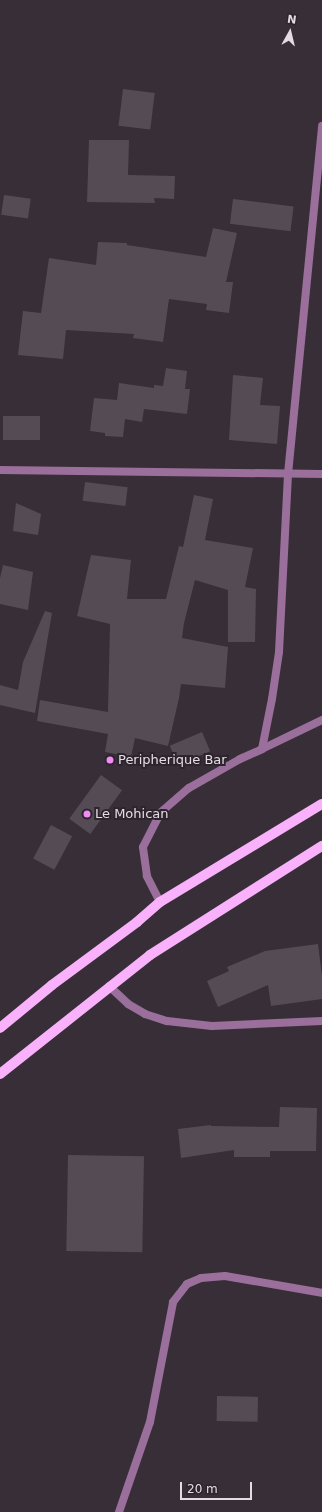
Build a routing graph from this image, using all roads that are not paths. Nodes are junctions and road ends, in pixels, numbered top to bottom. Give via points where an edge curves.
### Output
1 (322, 126) edge
2 (0, 470) edge
3 (288, 474) junction
4 (322, 474) edge
5 (322, 720) edge
6 (262, 749) junction
7 (322, 804) edge
8 (322, 846) edge
9 (160, 902) junction
10 (108, 986) junction
11 (322, 1021) edge
12 (0, 1028) edge
13 (0, 1074) edge
14 (322, 1293) edge
15 (119, 1512) edge

1 - 3 street
2 - 3 street
3 - 4 street
3 - 6 street via 279,652
5 - 6 street
6 - 9 street via 189,788 160,812 143,846 146,876
7 - 9 main road
8 - 10 main road via 150,955
9 - 12 main road
10 - 11 street via 128,1004 145,1014 167,1021 212,1026
10 - 13 main road
14 - 15 street via 225,1276 201,1278 187,1284 173,1302 150,1422

